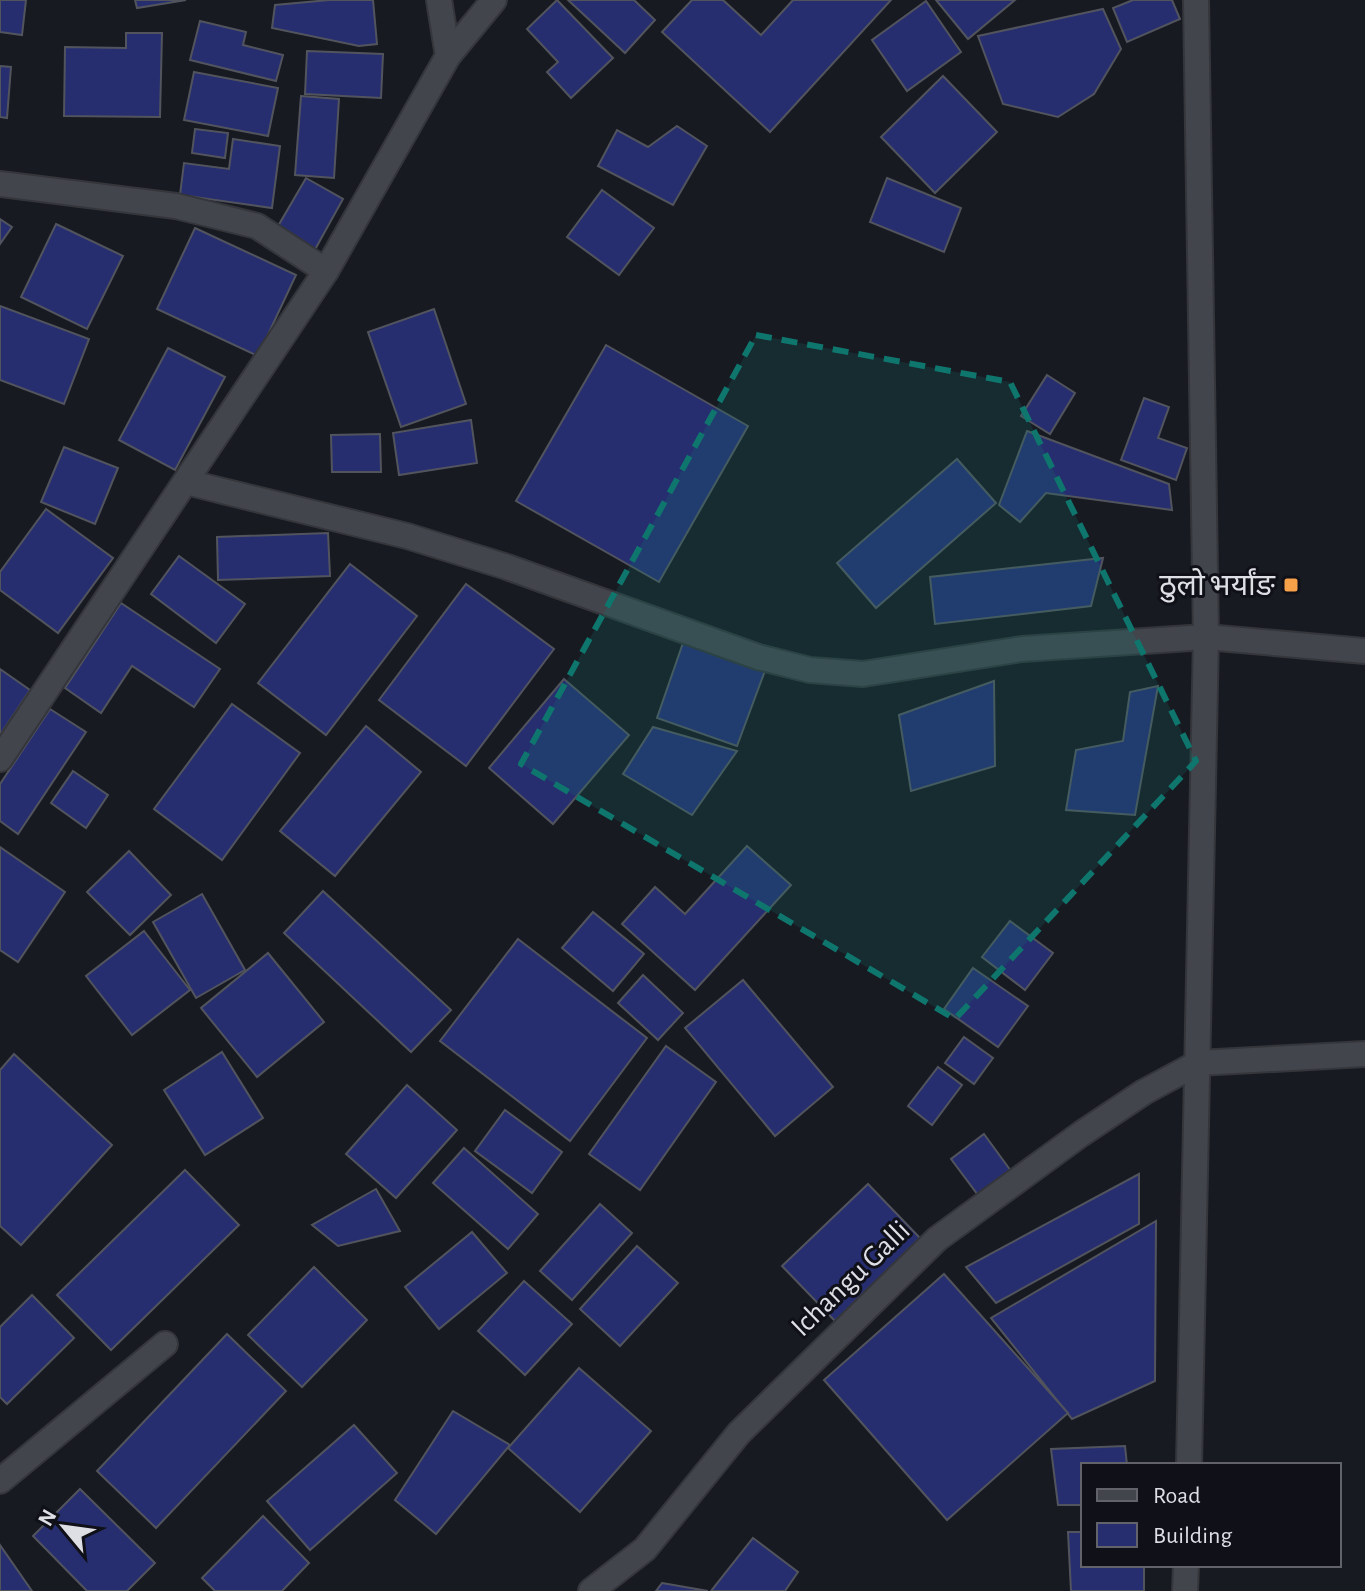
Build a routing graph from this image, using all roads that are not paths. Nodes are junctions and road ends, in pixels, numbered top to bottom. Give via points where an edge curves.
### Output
1 (439, 0) edge
2 (494, 0) edge
3 (1196, 0) edge
4 (448, 56) junction
5 (0, 184) edge
6 (326, 271) junction
7 (186, 482) junction
8 (1206, 637) junction
9 (1365, 651) edge
10 (0, 759) edge
11 (1365, 1054) edge
12 (1198, 1063) junction
13 (165, 1344) dead end
14 (1189, 1463) edge
15 (0, 1481) edge
16 (1186, 1567) edge
17 (591, 1591) edge
18 (1185, 1591) edge

1 - 4 street
2 - 4 street
3 - 8 street
4 - 6 street
5 - 6 street via 176,206 257,226
6 - 7 street
7 - 8 street via 436,545 758,657 810,670 863,674 1022,649
7 - 10 street
8 - 9 street
8 - 12 street
11 - 12 street
12 - 14 street
12 - 17 street, Ichangu Galli via 1093,1126 937,1239 739,1433 645,1549
13 - 15 street
16 - 18 street

